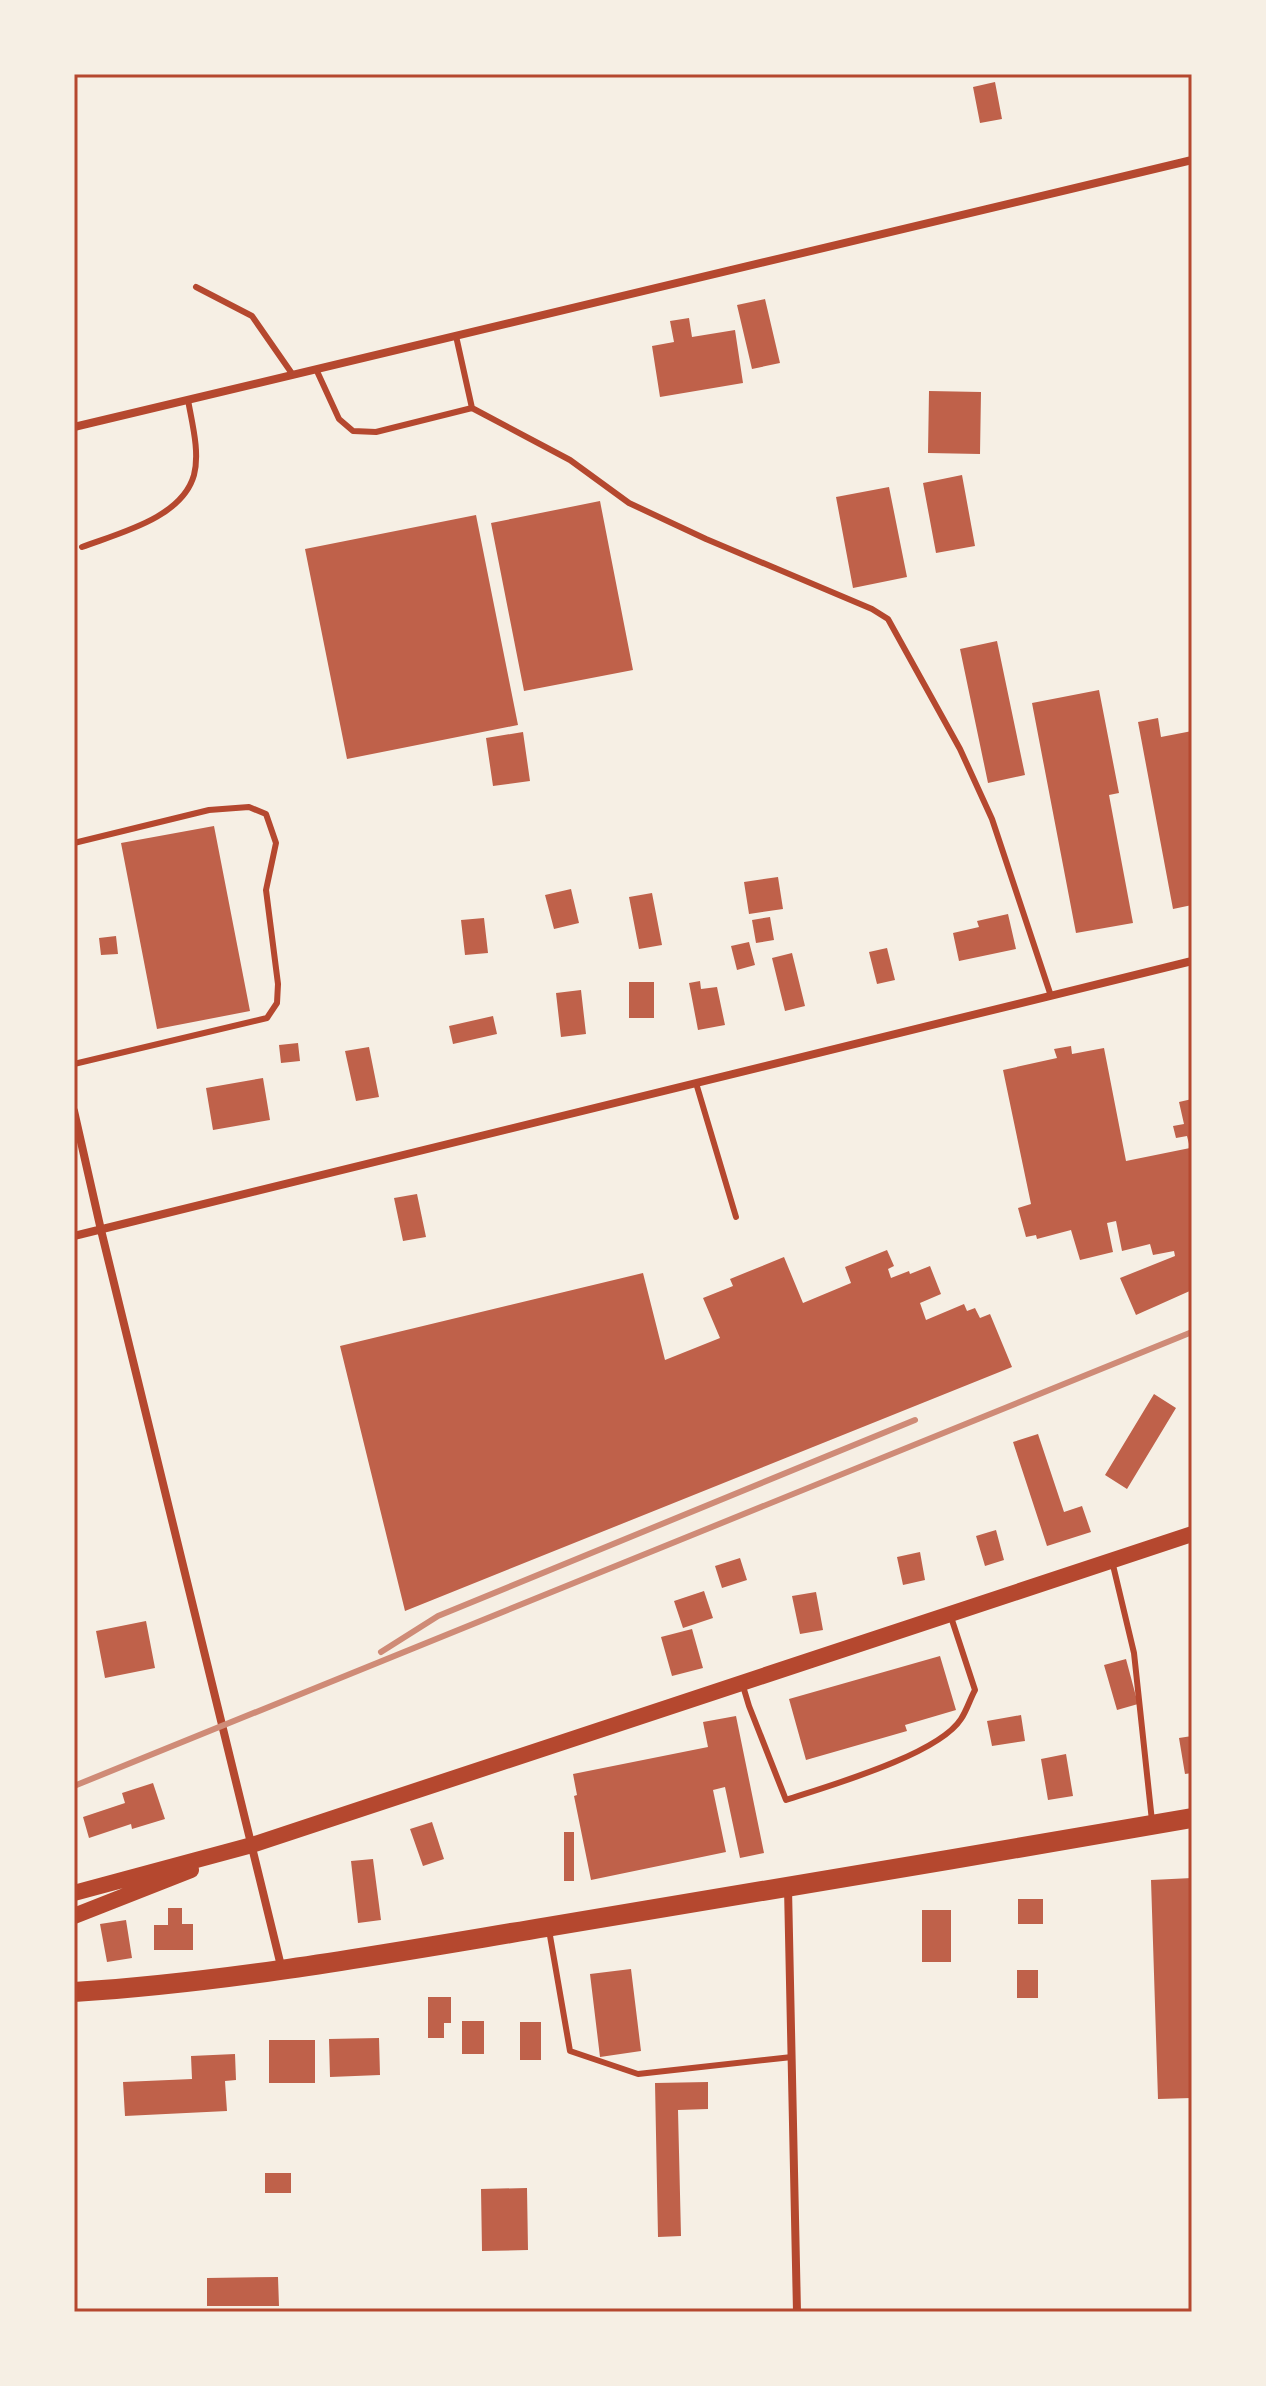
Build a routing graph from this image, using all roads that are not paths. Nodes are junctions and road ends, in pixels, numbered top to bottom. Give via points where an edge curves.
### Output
1 (1192, 160) edge
2 (196, 287) dead end
3 (456, 336) junction
4 (316, 369) junction
5 (293, 375) junction
6 (188, 400) junction
7 (472, 408) junction
8 (74, 427) edge
9 (82, 547) dead end
10 (74, 843) edge
11 (1192, 961) edge
12 (1051, 996) junction
13 (74, 1064) edge
14 (696, 1083) junction
15 (74, 1111) edge
16 (736, 1217) dead end
17 (101, 1230) junction
18 (74, 1236) edge
19 (1192, 1534) edge
20 (1112, 1561) junction
21 (949, 1614) junction
22 (742, 1683) junction
23 (1192, 1818) edge
24 (1153, 1824) junction
25 (252, 1845) junction
26 (788, 1887) junction
27 (74, 1893) edge
28 (74, 1916) edge
29 (549, 1927) junction
30 (282, 1971) junction
31 (74, 1992) edge
32 (792, 2057) junction
33 (797, 2312) edge

1 - 3 street
2 - 5 lane via 252,316
3 - 4 street
3 - 7 lane
4 - 5 street
4 - 7 lane via 339,419 353,431 376,432
5 - 6 street
6 - 8 street
6 - 9 lane via 194,475 179,502 146,523
7 - 12 lane via 570,460 629,503 888,619 992,819
10 - 13 lane via 209,810 249,807 266,814 276,843 266,890 278,984 277,1003 267,1018
11 - 12 street
12 - 14 street
14 - 16 lane
14 - 17 street
15 - 17 street
17 - 18 street
17 - 25 street
19 - 20 main road
20 - 21 main road
20 - 24 lane via 1134,1653
21 - 22 main road
21 - 22 lane via 975,1690 960,1721 932,1744 843,1782 786,1800
22 - 25 main road
23 - 24 highway
24 - 26 highway
25 - 27 main road
25 - 28 main road
25 - 30 street
26 - 29 highway
26 - 32 street
29 - 30 highway
29 - 32 lane via 570,2051 638,2074
30 - 31 highway
32 - 33 street

